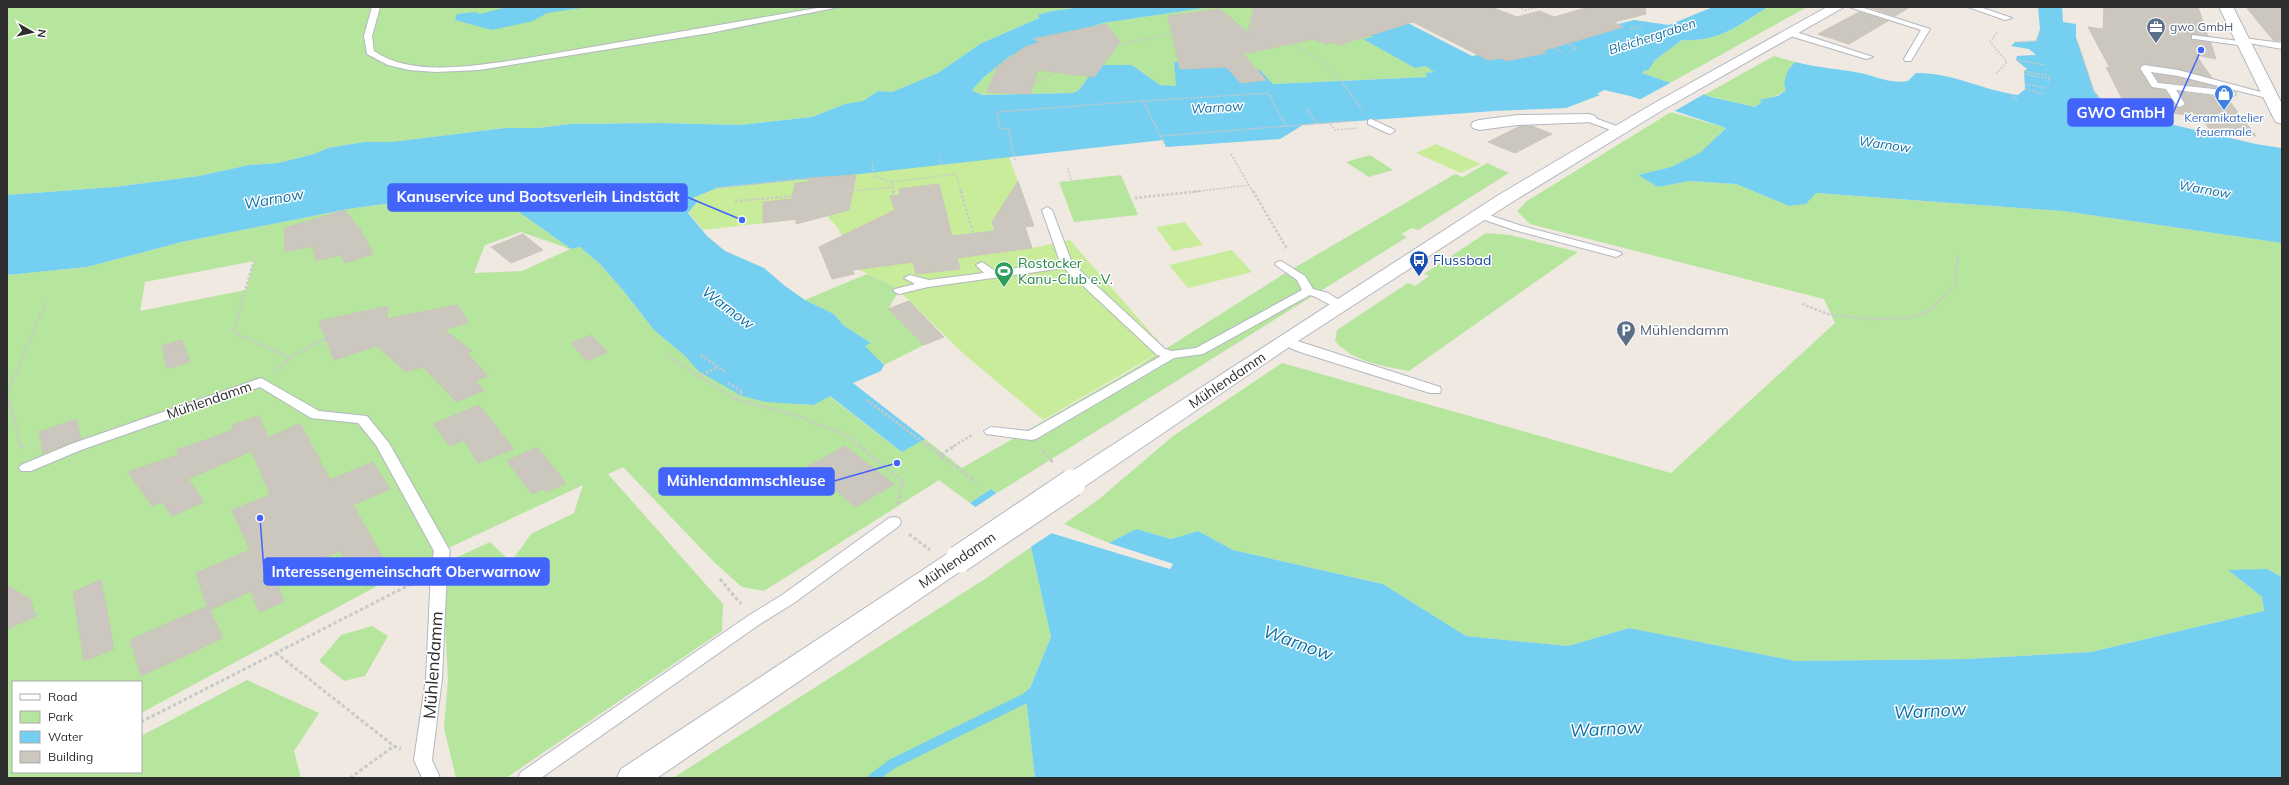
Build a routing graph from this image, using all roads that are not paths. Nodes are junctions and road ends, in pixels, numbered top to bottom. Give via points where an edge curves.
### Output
1 (376, 7) edge
2 (803, 7) edge
3 (835, 7) edge
4 (1837, 7) edge
5 (1853, 7) edge
6 (1972, 7) edge
7 (2226, 7) edge
8 (798, 15) junction
9 (2008, 18) road end
10 (1790, 33) junction
11 (2195, 37) dead end
12 (2244, 42) junction
13 (2282, 46) edge
14 (1869, 57) dead end
15 (1908, 59) dead end
16 (2169, 86) junction
17 (2254, 93) junction
18 (2270, 96) junction
19 (2180, 104) dead end
20 (1589, 119) joint
21 (2282, 119) edge
22 (1371, 122) road end
23 (1479, 124) dead end
24 (1620, 130) junction
25 (1390, 131) dead end
26 (1047, 210) dead end
27 (1480, 215) junction
28 (1616, 254) dead end
29 (1067, 264) junction
30 (1280, 264) road end
31 (982, 265) road end
32 (993, 275) junction
33 (910, 278) road end
34 (928, 284) junction
35 (899, 291) dead end
36 (1309, 291) junction
37 (1341, 305) junction
38 (1294, 345) junction
39 (1171, 355) junction
40 (1435, 390) dead end
41 (985, 431) road end
42 (26, 468) road end
43 (894, 522) road end
44 (431, 778) edge
45 (527, 778) edge
46 (632, 778) edge

1 - 8 lane via 368,36 370,52 395,65 436,69 490,66
2 - 8 lane
3 - 8 lane
4 - 10 main road, Mühlendamm
5 - 15 lane via 1926,29
6 - 9 lane
7 - 12 main road
10 - 14 lane
10 - 24 main road, Mühlendamm
11 - 12 lane
12 - 13 lane
12 - 18 main road
16 - 17 lane via 2231,94
16 - 17 lane via 2155,85 2144,68 2178,73
16 - 19 lane
17 - 18 lane
18 - 21 main road
20 - 23 main road via 1518,120
20 - 24 lane
22 - 25 lane
24 - 27 main road, Mühlendamm
26 - 29 lane
27 - 28 lane via 1518,228
27 - 37 main road, Mühlendamm
29 - 32 lane
29 - 39 lane via 1161,352
30 - 36 lane via 1301,278
31 - 32 lane
32 - 34 lane
33 - 34 lane
34 - 35 lane
36 - 37 lane via 1324,295
36 - 39 lane via 1199,351
37 - 38 main road, Mühlendamm
38 - 40 lane
38 - 46 main road, Mühlendamm, bridge via 1072,483
39 - 41 lane via 1031,436
42 - 44 lane, Mühlendamm via 76,447 261,382 316,415 362,419 382,442 442,551 434,678 423,760
43 - 45 lane via 788,599

